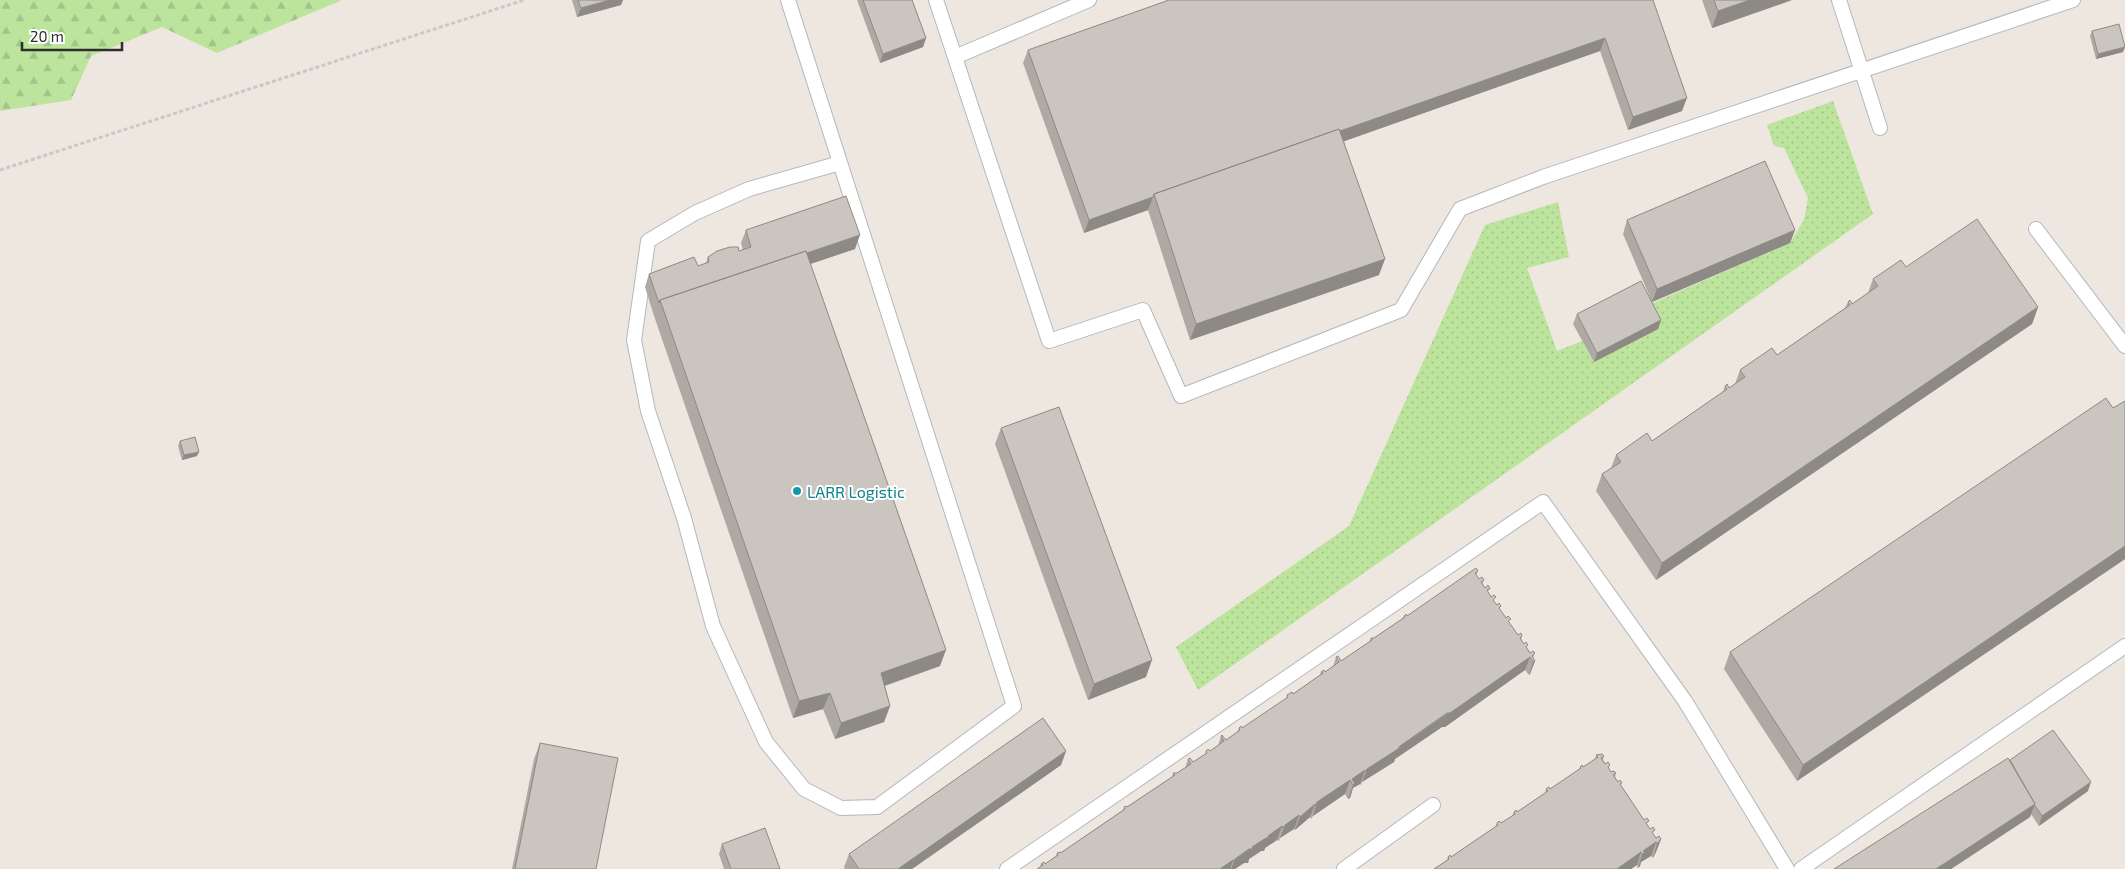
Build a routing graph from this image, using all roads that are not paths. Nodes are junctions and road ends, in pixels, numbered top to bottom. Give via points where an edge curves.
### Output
1 (788, 0) edge
2 (936, 0) edge
3 (1089, 0) edge
4 (1839, 0) edge
5 (2072, 0) edge
6 (955, 57) junction
7 (1862, 71) junction
8 (1880, 128) dead end
9 (840, 163) junction
10 (2036, 229) dead end
11 (2125, 346) edge
12 (2125, 646) edge
13 (1434, 805) dead end
14 (1007, 869) edge
15 (1344, 869) edge
16 (1787, 869) edge
17 (1801, 869) edge

1 - 9 lane
2 - 6 lane
3 - 6 lane
4 - 7 lane
5 - 7 lane
6 - 7 lane via 1049,341 1143,310 1180,396 1401,310 1460,209 1543,177
7 - 8 lane
9 - 9 lane via 1014,706 877,807 842,808 804,789 766,742 713,626 684,518 648,411 634,340 648,241 695,213 749,189
10 - 11 lane
12 - 17 lane
13 - 15 lane
14 - 16 lane via 1543,502 1685,702

